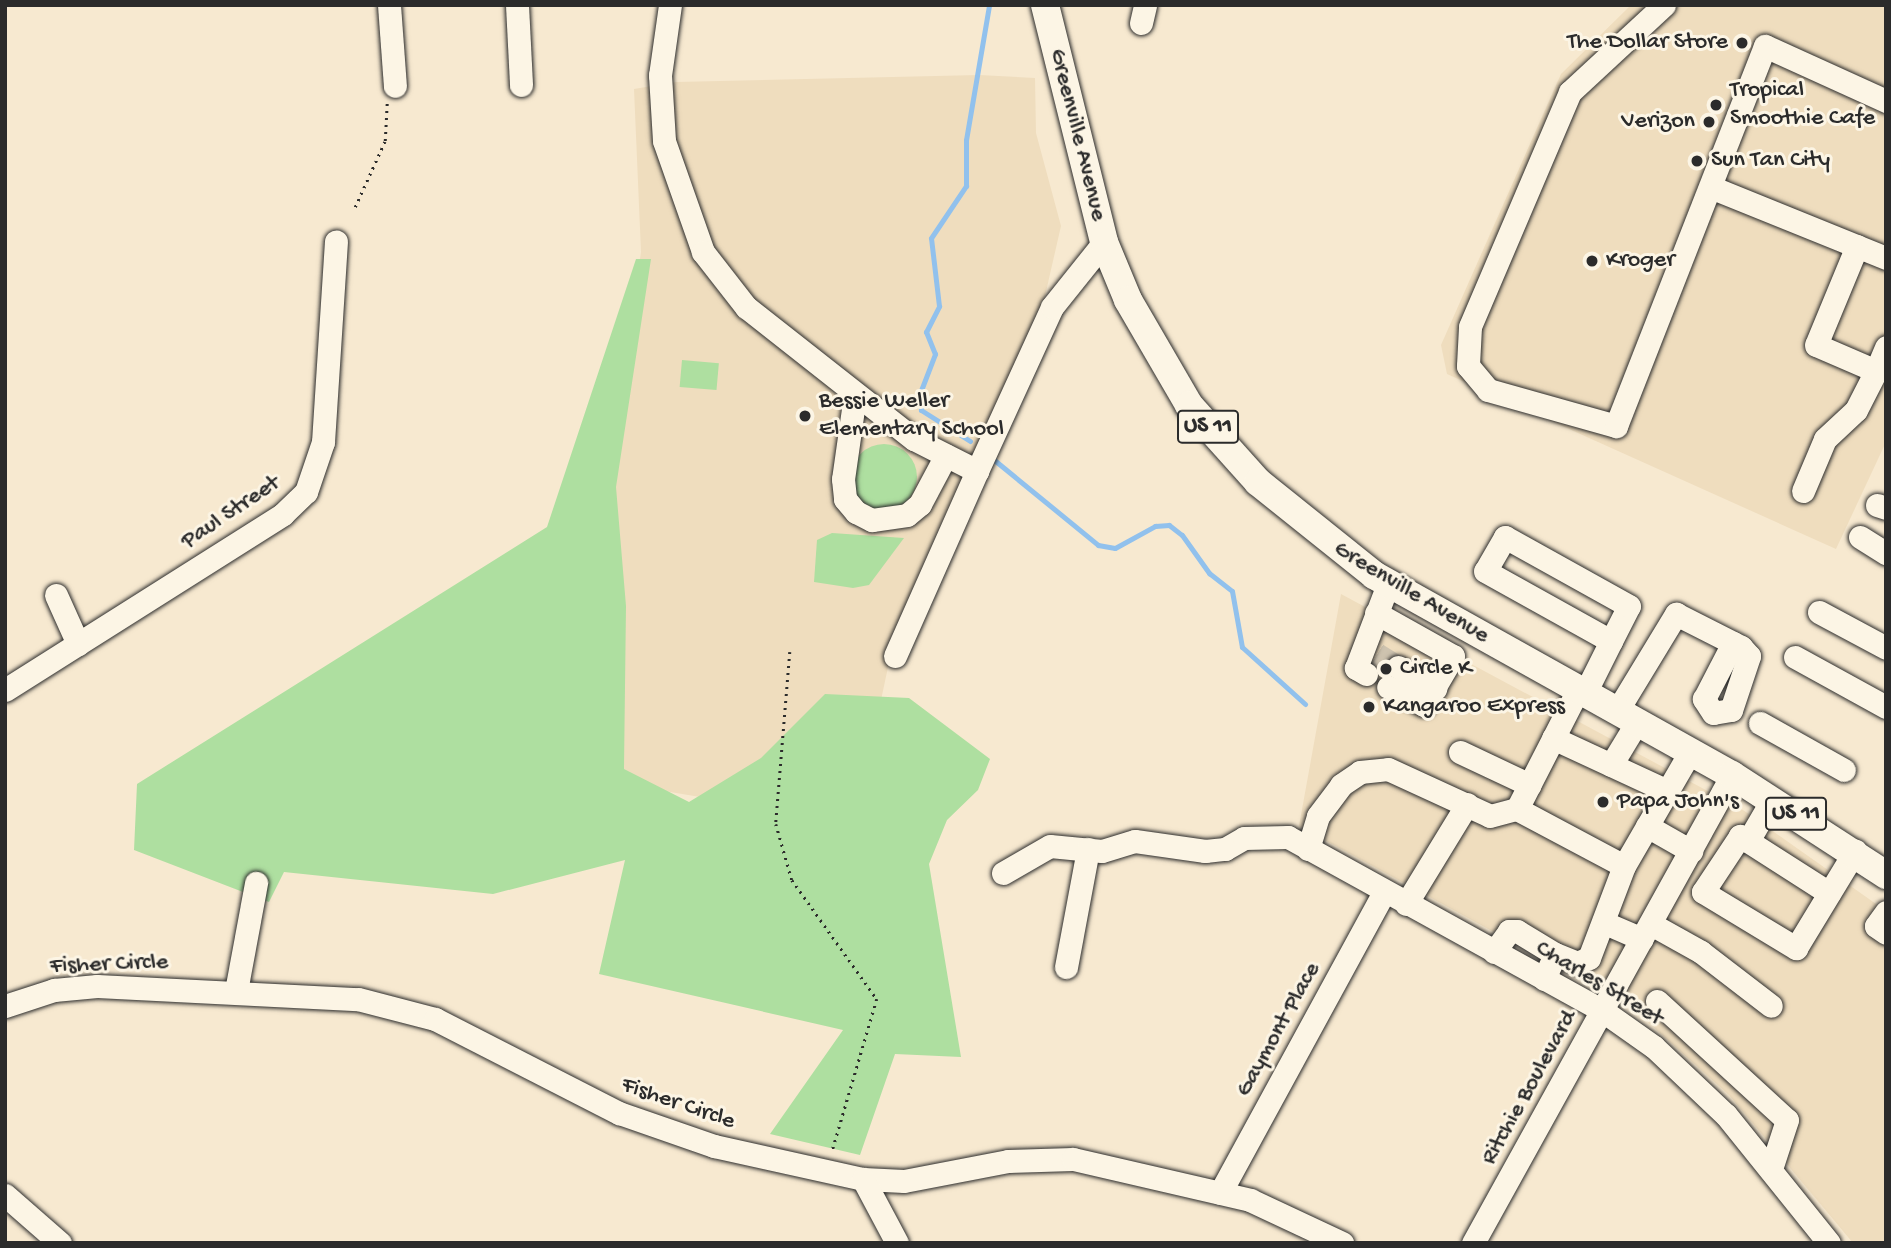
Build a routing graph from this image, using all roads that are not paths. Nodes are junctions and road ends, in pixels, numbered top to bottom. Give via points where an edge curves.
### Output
1 (389, 5) edge
2 (517, 5) edge
3 (670, 5) edge
4 (1045, 5) edge
5 (1664, 5) edge
6 (395, 83) road end
7 (521, 85) dead end
8 (1886, 101) edge
9 (1713, 188) junction
10 (336, 241) dead end
11 (1104, 242) junction
12 (1857, 246) junction
13 (1886, 258) edge
14 (1886, 347) edge
15 (1877, 371) junction
16 (855, 395) junction
17 (946, 455) junction
18 (977, 471) junction
19 (1803, 491) dead end
20 (1860, 537) dead end
21 (1886, 553) edge
22 (1388, 584) junction
23 (56, 595) dead end
24 (1819, 612) dead end
25 (1466, 628) junction
26 (1611, 641) junction
27 (1733, 643) dead end
28 (78, 644) junction
29 (1886, 648) edge
30 (895, 656) dead end
31 (1795, 657) dead end
32 (1443, 673) junction
33 (5, 690) edge
34 (1581, 691) junction
35 (1886, 707) edge
36 (1627, 717) junction
37 (1760, 723) dead end
38 (1553, 738) junction
39 (1460, 752) dead end
40 (1690, 752) junction
41 (1611, 765) junction
42 (1844, 770) dead end
43 (1732, 775) junction
44 (1530, 785) junction
45 (1667, 791) junction
46 (1772, 800) junction
47 (1467, 804) junction
48 (1517, 809) junction
49 (1647, 826) junction
50 (1748, 841) junction
51 (1088, 849) junction
52 (1308, 849) junction
53 (1691, 851) junction
54 (1867, 854) edge
55 (1624, 866) junction
56 (1003, 873) dead end
57 (1886, 875) edge
58 (256, 883) dead end
59 (1384, 892) junction
60 (1829, 893) junction
61 (1406, 904) junction
62 (1886, 912) edge
63 (1605, 923) junction
64 (1646, 932) junction
65 (1886, 933) edge
66 (1494, 952) junction
67 (1555, 954) junction
68 (1066, 967) dead end
69 (1544, 979) junction
70 (236, 991) junction
71 (1657, 1001) dead end
72 (5, 1006) edge
73 (1771, 1006) dead end
74 (1603, 1011) junction
75 (1771, 1169) junction
76 (863, 1179) junction
77 (1220, 1193) junction
78 (5, 1195) edge
79 (60, 1243) edge
80 (897, 1243) edge
81 (1342, 1243) edge
82 (1473, 1243) edge
83 (1829, 1243) edge

1 - 6 street
2 - 7 street
3 - 16 street via 661,121 671,174 694,235 741,303
4 - 11 main road, Greenville Avenue / US 11
5 - 9 street via 1570,92 1471,327 1468,366 1479,383 1616,426
8 - 9 street via 1765,46 1717,156
9 - 12 street
10 - 28 street, Paul Street via 323,442 306,492 283,514
11 - 18 street via 1061,290
11 - 22 main road, Greenville Avenue / US 11 via 1145,336 1189,405 1297,518
12 - 13 street
12 - 15 street via 1816,345
14 - 15 street
15 - 19 street via 1856,410 1825,439
16 - 17 street
16 - 17 street via 843,479 845,499 856,512 872,520 907,515 920,504
17 - 18 street
18 - 30 street
20 - 21 street
22 - 25 main road, Greenville Avenue / US 11
22 - 32 street via 1372,643
23 - 28 street
24 - 29 street
25 - 32 street
25 - 34 main road, Greenville Avenue / US 11
26 - 26 street via 1629,606 1505,537 1485,571
26 - 34 street
27 - 36 street via 1676,614
28 - 33 street, Paul Street
31 - 35 street
32 - 32 street via 1424,705 1397,669
34 - 36 main road, Greenville Avenue / US 11
34 - 38 street
36 - 40 main road, Greenville Avenue / US 11
36 - 41 street
37 - 42 street
38 - 41 street
38 - 44 street
39 - 44 street
40 - 43 main road, Greenville Avenue / US 11
40 - 45 street
41 - 45 street
43 - 46 main road, Greenville Avenue / US 11
43 - 53 street, Ritchie Boulevard
44 - 48 street
45 - 49 street
46 - 50 street
46 - 54 main road, Greenville Avenue / US 11
47 - 48 street via 1490,816
47 - 52 street via 1401,772 1360,772 1323,807
47 - 61 street
48 - 55 street
49 - 53 street
49 - 55 street
50 - 60 street
50 - 60 street via 1740,836 1703,892 1796,948
51 - 52 street, Charles Street via 1135,841 1225,849 1244,838 1288,837
51 - 56 street via 1050,846
51 - 68 street
52 - 59 street, Charles Street
53 - 64 street, Ritchie Boulevard
54 - 57 main road, Greenville Avenue / US 11
54 - 60 street
55 - 63 street
58 - 70 street
59 - 61 street, Charles Street
59 - 77 street, Gaymont Place
61 - 66 street, Charles Street
62 - 65 street via 1876,926
63 - 64 street
63 - 67 street via 1589,958 1577,963
64 - 73 street
64 - 74 street, Ritchie Boulevard
66 - 67 street via 1509,931 1517,931
66 - 69 street, Charles Street
67 - 69 street
69 - 74 street, Charles Street
70 - 72 street, Fisher Circle via 75,987
70 - 76 street, Fisher Circle via 332,995 417,1013 628,1117
71 - 75 street via 1787,1121
74 - 75 street, Charles Street via 1684,1072
74 - 82 street, Ritchie Boulevard
75 - 83 street, Charles Street
76 - 77 street, Fisher Circle via 924,1179 1054,1157
76 - 80 street
77 - 81 street, Fisher Circle
78 - 79 street

